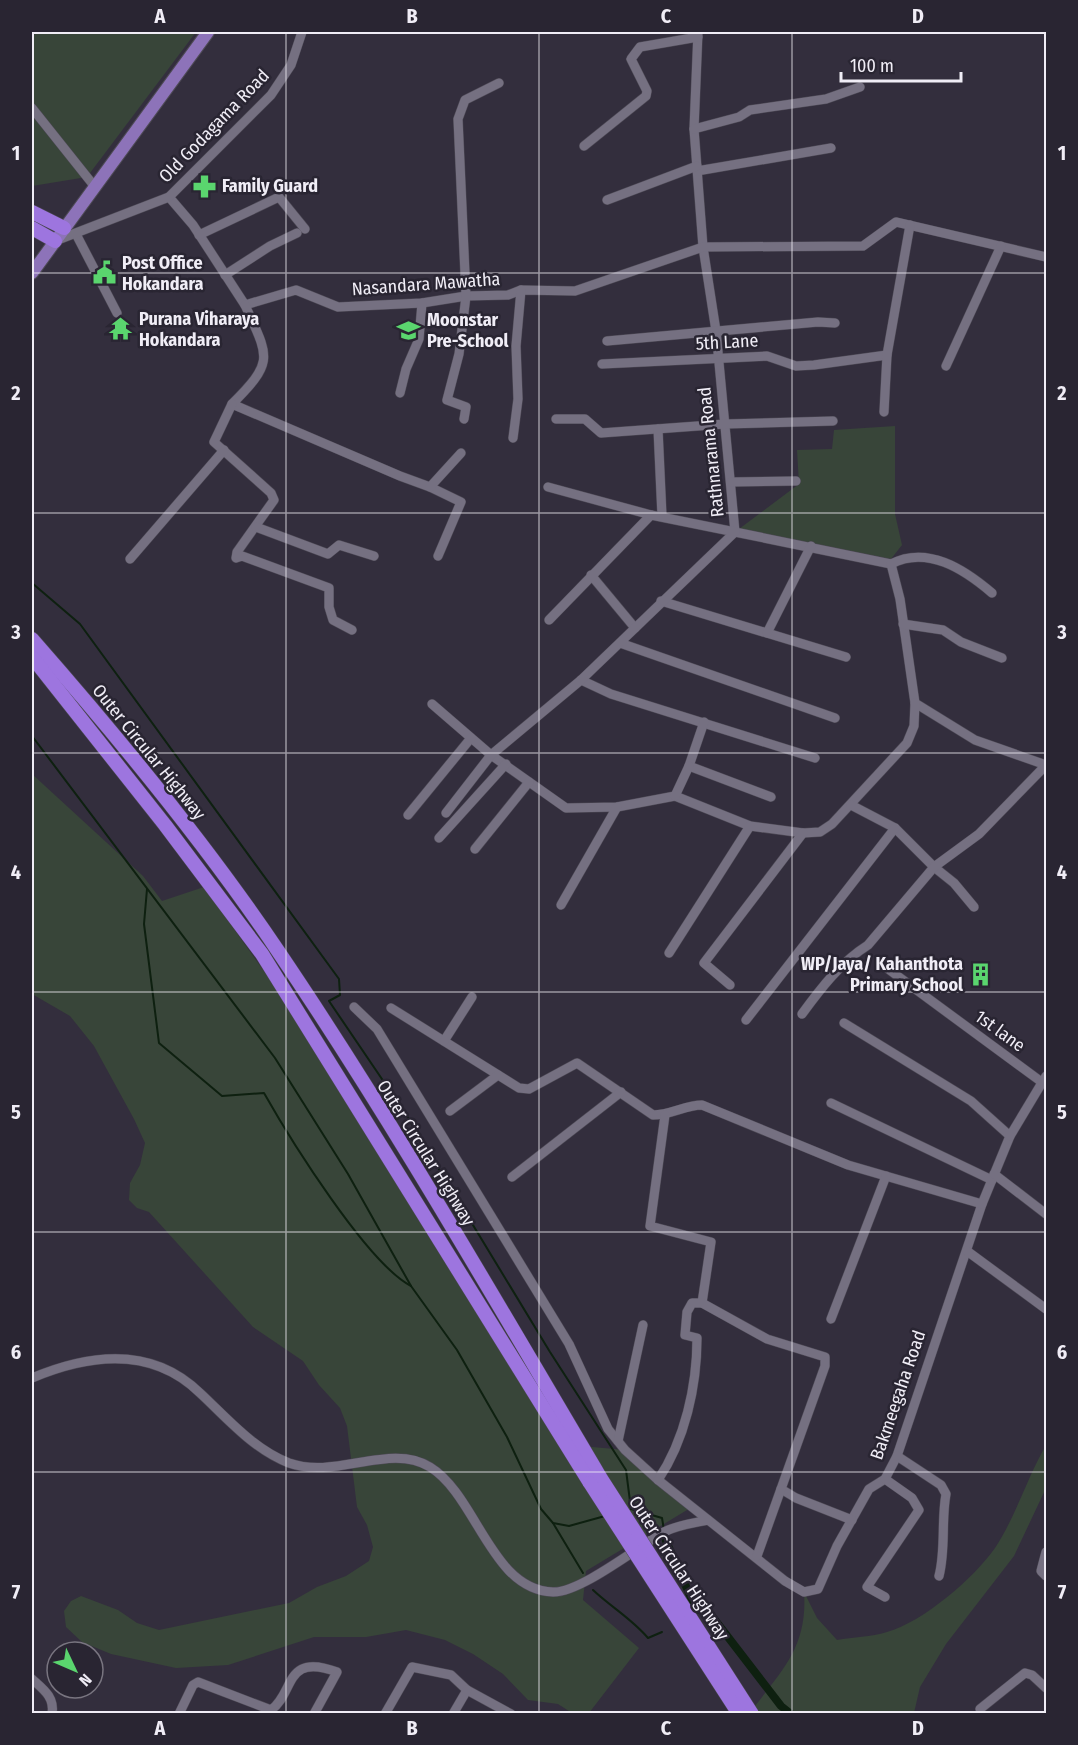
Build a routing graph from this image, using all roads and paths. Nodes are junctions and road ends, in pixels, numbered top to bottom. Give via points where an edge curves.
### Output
1 (208, 32) edge
2 (302, 32) edge
3 (698, 34) edge
4 (499, 83) dead end
5 (860, 87) dead end
6 (32, 108) edge
7 (694, 129) junction
8 (584, 146) dead end
9 (831, 148) dead end
10 (697, 169) junction
11 (95, 187) junction
12 (169, 197) junction
13 (608, 200) dead end
14 (32, 212) edge
15 (910, 225) junction
16 (32, 228) edge
17 (70, 231) junction
18 (199, 235) junction
19 (55, 242) junction
20 (1001, 246) junction
21 (703, 248) junction
22 (1047, 257) edge
23 (32, 273) edge
24 (225, 275) junction
25 (521, 291) junction
26 (466, 296) junction
27 (422, 303) junction
28 (245, 305) junction
29 (117, 313) dead end
30 (835, 323) dead end
31 (716, 331) junction
32 (608, 341) dead end
33 (887, 355) junction
34 (718, 357) junction
35 (602, 364) dead end
36 (946, 366) dead end
37 (400, 393) dead end
38 (232, 404) junction
39 (884, 412) dead end
40 (464, 419) dead end
41 (556, 419) dead end
42 (833, 421) dead end
43 (725, 424) junction
44 (658, 429) junction
45 (513, 438) dead end
46 (224, 450) junction
47 (461, 453) dead end
48 (796, 481) dead end
49 (731, 482) junction
50 (430, 487) junction
51 (548, 487) dead end
52 (651, 515) junction
53 (662, 516) junction
54 (256, 527) junction
55 (735, 532) junction
56 (811, 546) junction
57 (374, 555) dead end
58 (438, 556) dead end
59 (130, 559) dead end
60 (891, 564) junction
61 (591, 575) junction
62 (992, 593) dead end
63 (661, 601) junction
64 (549, 620) dead end
65 (903, 624) junction
66 (635, 628) junction
67 (352, 630) dead end
68 (767, 633) junction
69 (32, 639) edge
70 (620, 643) junction
71 (32, 657) edge
72 (846, 657) dead end
73 (1002, 658) dead end
74 (581, 680) junction
75 (432, 704) dead end
76 (915, 704) junction
77 (835, 718) dead end
78 (704, 722) junction
79 (471, 738) junction
80 (491, 755) junction
81 (815, 758) dead end
82 (506, 764) junction
83 (1046, 765) edge
84 (689, 766) junction
85 (530, 782) junction
86 (675, 796) junction
87 (771, 797) dead end
88 (851, 805) junction
89 (617, 807) junction
90 (446, 813) dead end
91 (408, 815) dead end
92 (750, 825) junction
93 (895, 828) junction
94 (803, 833) junction
95 (439, 838) dead end
96 (475, 849) dead end
97 (934, 867) junction
98 (561, 905) dead end
99 (975, 907) dead end
100 (669, 953) dead end
101 (880, 963) dead end
102 (730, 986) dead end
103 (472, 997) dead end
104 (354, 1007) dead end
105 (391, 1008) dead end
106 (802, 1014) dead end
107 (746, 1020) dead end
108 (844, 1023) dead end
109 (444, 1041) junction
110 (498, 1075) junction
111 (1045, 1079) edge
112 (621, 1092) junction
113 (831, 1103) dead end
114 (450, 1111) dead end
115 (665, 1115) junction
116 (1010, 1136) junction
117 (886, 1176) junction
118 (512, 1177) dead end
119 (993, 1177) junction
120 (982, 1204) junction
121 (1046, 1213) edge
122 (967, 1251) junction
123 (702, 1304) junction
124 (1047, 1310) edge
125 (831, 1319) dead end
126 (643, 1325) dead end
127 (32, 1378) edge
128 (618, 1441) junction
129 (897, 1456) junction
130 (885, 1479) junction
131 (595, 1480) junction
132 (658, 1480) junction
133 (781, 1489) junction
134 (708, 1520) junction
135 (852, 1520) junction
136 (1046, 1552) edge
137 (757, 1556) junction
138 (939, 1576) dead end
139 (1047, 1576) edge
140 (885, 1597) dead end
141 (32, 1679) edge
142 (1047, 1688) edge
143 (467, 1690) junction
144 (980, 1708) dead end
145 (52, 1713) edge
146 (179, 1713) edge
147 (314, 1713) edge
148 (385, 1713) edge
149 (453, 1713) edge
150 (511, 1713) edge
151 (739, 1713) edge
152 (752, 1713) edge

1 - 11 main road
2 - 12 street, Old Godagama Road via 291,65 271,94
3 - 7 street, Rathnarama Road
3 - 8 street via 640,47 631,59 646,96
4 - 26 street via 465,100 458,119
5 - 7 street via 826,99 750,111
6 - 11 street
7 - 10 street, Rathnarama Road
9 - 10 street
10 - 13 street
10 - 21 street, Rathnarama Road
11 - 17 main road
12 - 17 street, Old Godagama Road
12 - 18 street
14 - 17 highway
15 - 20 street
15 - 21 street, Nasandara Mawatha via 896,222 863,246
15 - 33 street
16 - 19 highway
17 - 19 main road
17 - 29 street
18 - 24 street
18 - 24 street via 279,197 301,231
19 - 23 main road
20 - 22 street
20 - 36 street
21 - 25 street, Nasandara Mawatha via 575,291
21 - 31 street, Rathnarama Road
24 - 28 street
25 - 26 street, Nasandara Mawatha
25 - 45 street
26 - 27 street, Nasandara Mawatha
26 - 40 street via 459,354 447,400 466,406
27 - 28 street, Nasandara Mawatha via 338,307 296,291
27 - 37 street via 419,339
28 - 38 street via 264,352 262,371
30 - 31 street
31 - 32 street
31 - 34 street, Rathnarama Road
33 - 34 street, 5th Lane via 796,366 767,356
33 - 39 street
34 - 35 street, 5th Lane
34 - 43 street, Rathnarama Road
38 - 46 street via 214,442
38 - 50 street
41 - 44 street via 585,419 601,433
42 - 43 street
43 - 44 street
43 - 49 street, Rathnarama Road
44 - 53 street
46 - 54 street via 274,500
46 - 59 street
47 - 50 street
48 - 49 street
49 - 55 street, Rathnarama Road
50 - 58 street via 461,502
51 - 52 street
52 - 53 street
52 - 61 street
53 - 55 street
54 - 57 street via 328,554 339,545
54 - 67 street via 236,558 242,556 329,588 333,621
55 - 56 street, Rathnarama Road
55 - 63 street
56 - 60 street, Rathnarama Road
56 - 68 street
60 - 62 street via 918,556 948,562 972,575
60 - 65 street
61 - 64 street
61 - 66 street
63 - 66 street
63 - 68 street
65 - 73 street via 943,630 961,642
65 - 76 street
66 - 70 street
68 - 72 street
69 - 131 highway, Outer Circular Highway via 175,811 277,950 419,1173
70 - 74 street
70 - 77 street
71 - 131 highway, Outer Circular Highway via 262,954
74 - 78 street via 611,694
74 - 80 street
75 - 79 street
76 - 83 street via 975,740
76 - 88 street via 908,743
78 - 81 street
78 - 84 street
79 - 80 street
79 - 91 street
80 - 82 street
80 - 90 street
82 - 85 street
82 - 95 street
83 - 97 street via 979,834
84 - 86 street
84 - 87 street
85 - 89 street via 566,808
85 - 96 street
86 - 89 street
86 - 92 street
88 - 93 street
88 - 94 street via 820,832
89 - 98 street
92 - 94 street
92 - 100 street
93 - 97 street
93 - 107 street
94 - 102 street via 704,963
97 - 99 street
97 - 106 street via 868,945 821,988
101 - 111 street, 1st lane
103 - 109 street
104 - 128 street, Bakmeegaha Road via 377,1029 467,1176 568,1344 608,1429
105 - 109 street
108 - 116 street via 971,1101
109 - 110 street
110 - 112 street via 519,1088 529,1089 578,1063
110 - 114 street
111 - 116 street, Bakmeegaha Road
112 - 115 street via 654,1115
112 - 118 street
113 - 119 street
115 - 117 street via 692,1105 702,1106 848,1165
115 - 123 street via 650,1226 711,1242
116 - 119 street, Bakmeegaha Road
117 - 120 street
117 - 125 street
119 - 120 street, Bakmeegaha Road
119 - 121 street
120 - 122 street, Bakmeegaha Road
122 - 124 street
122 - 129 street, Bakmeegaha Road
123 - 132 street via 692,1303 687,1312 685,1335 697,1338 697,1354 684,1424
123 - 133 street via 767,1339 825,1357
126 - 128 street
127 - 134 street via 66,1366 114,1359 151,1361 177,1373 237,1430 289,1463 328,1469 414,1458 449,1481 512,1573 536,1588 555,1592 585,1582 667,1531
128 - 132 street, Bakmeegaha Road
129 - 130 street, Bakmeegaha Road
129 - 138 street via 941,1485 946,1494
130 - 135 street, Bakmeegaha Road via 869,1489
130 - 140 street via 912,1498 918,1510 867,1587
131 - 151 highway, Outer Circular Highway, bridge
131 - 152 highway, Outer Circular Highway, bridge
132 - 134 street, Bakmeegaha Road
133 - 135 street
133 - 137 street
134 - 137 street, Bakmeegaha Road
135 - 137 street, Bakmeegaha Road via 818,1589 813,1591 804,1592 785,1581
136 - 139 street via 1041,1571
141 - 145 street via 49,1695
142 - 144 street via 1025,1673
143 - 148 street via 451,1675 412,1667
143 - 149 street
143 - 150 street
146 - 147 street via 198,1682 271,1710 300,1670 323,1667 337,1672

